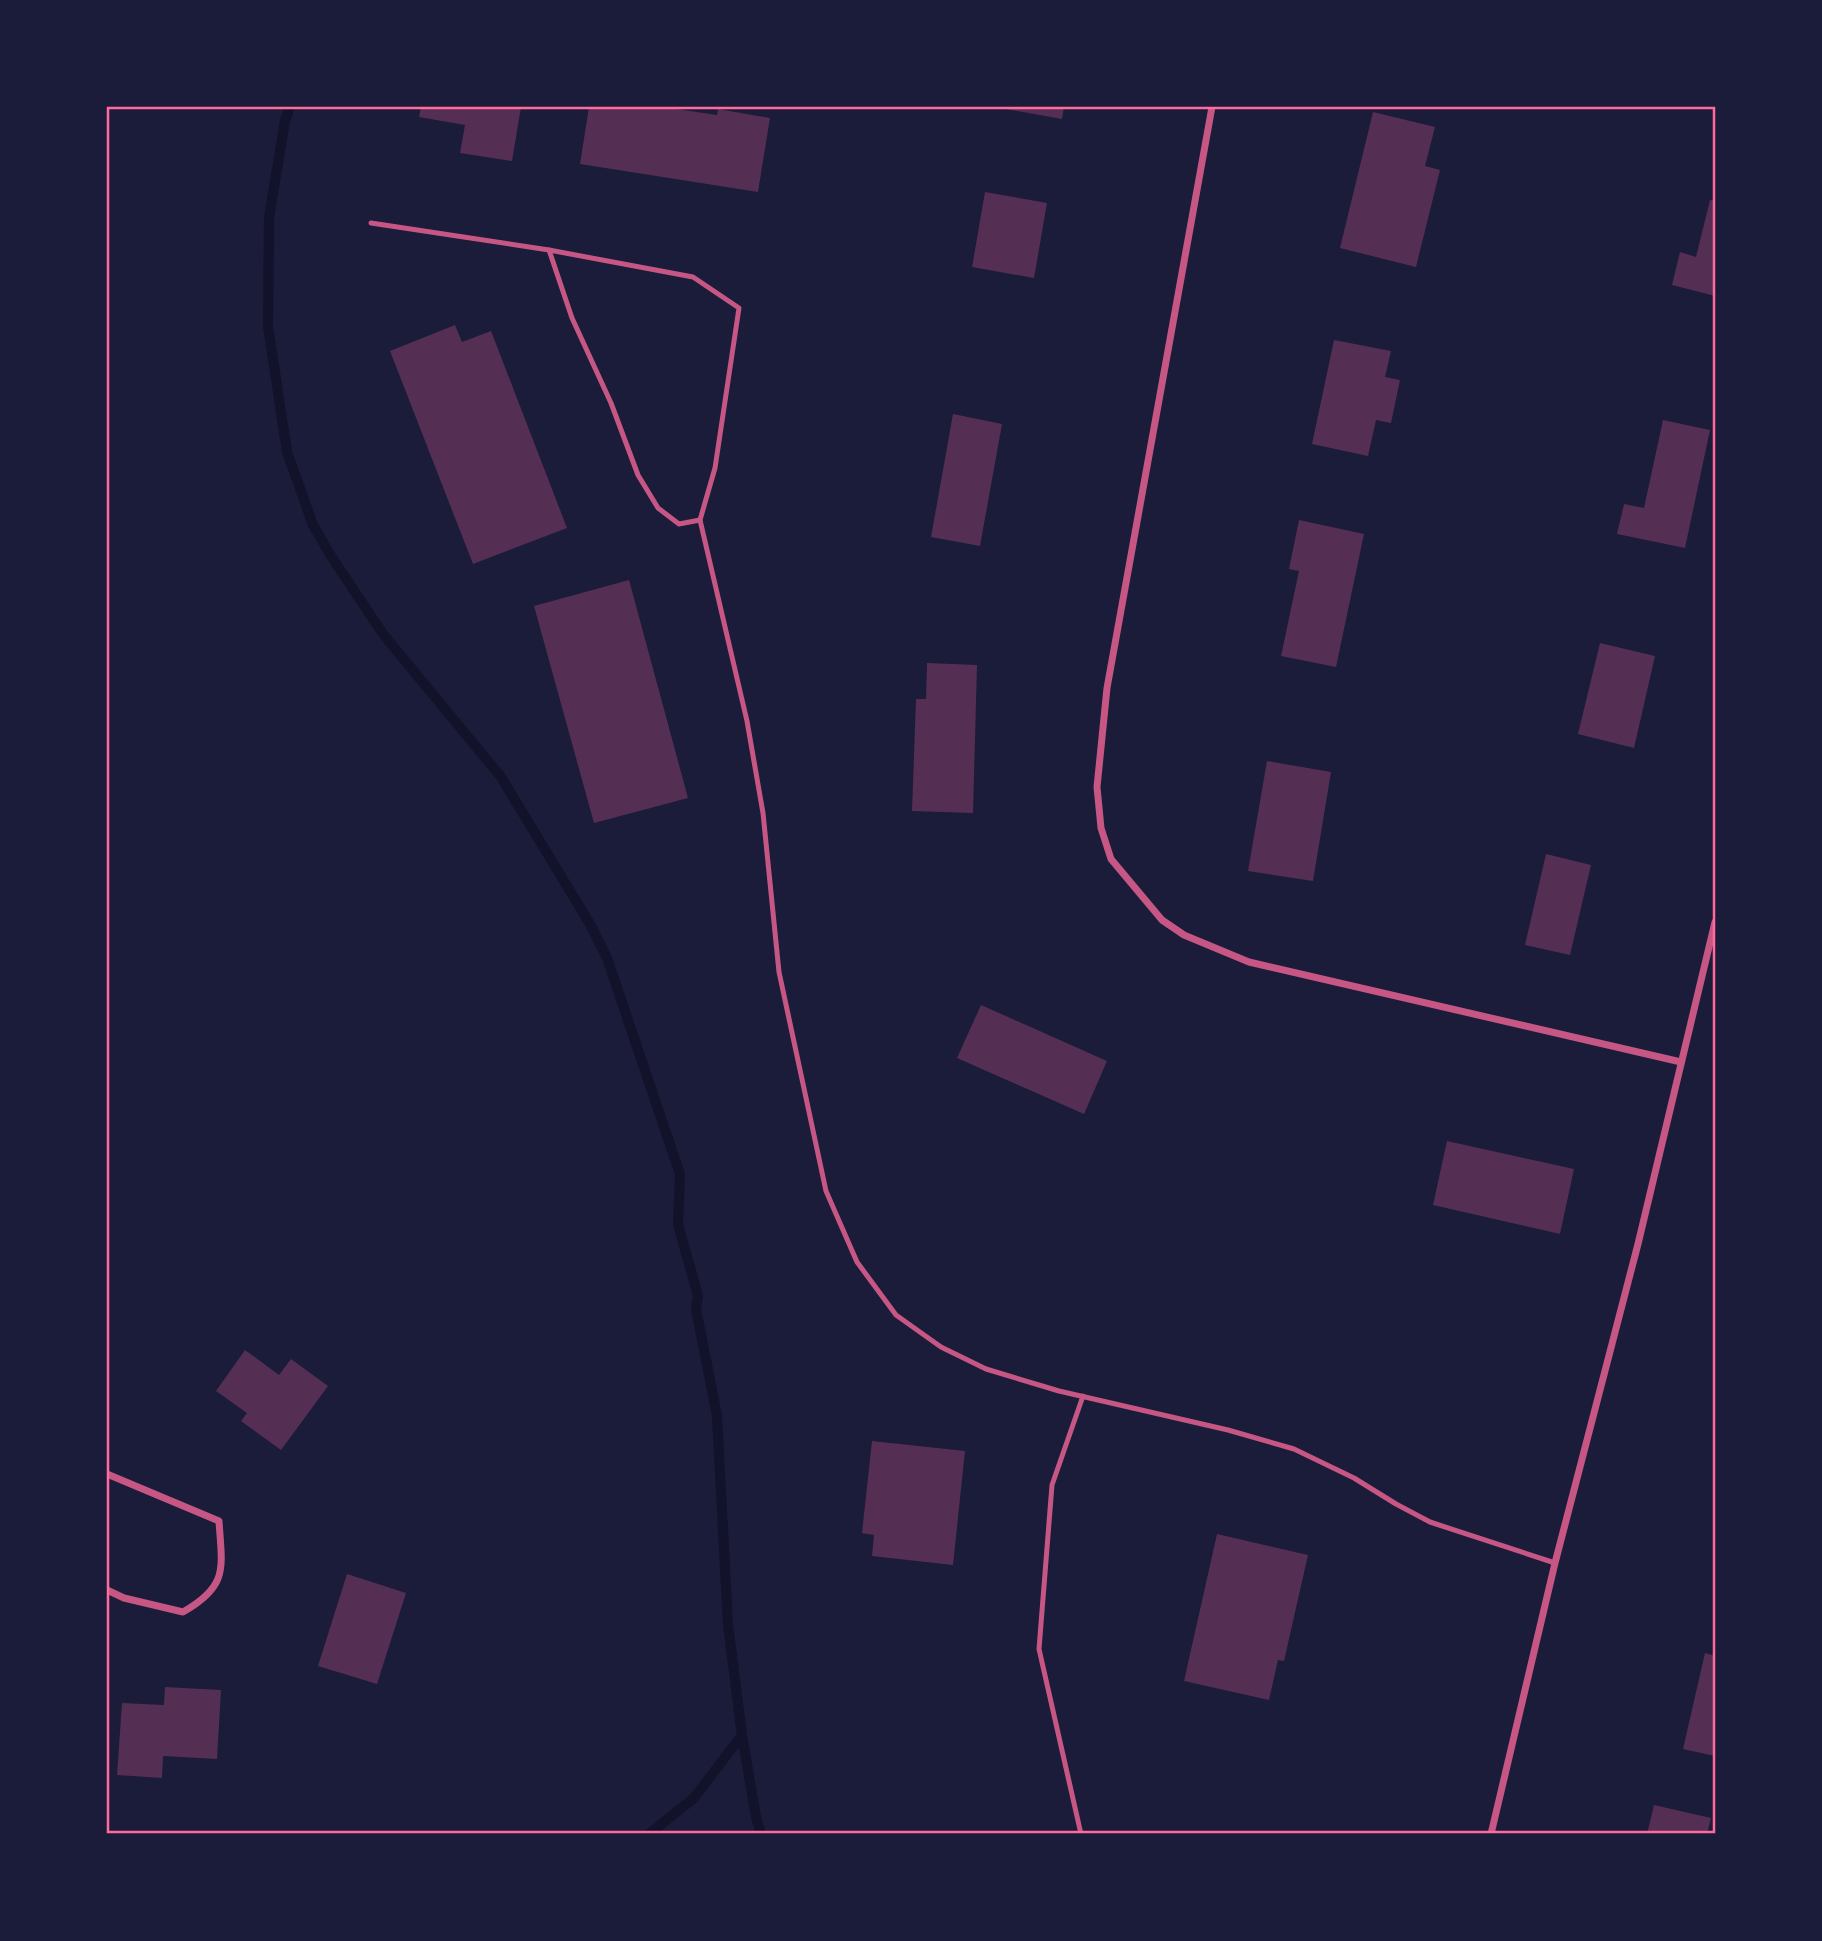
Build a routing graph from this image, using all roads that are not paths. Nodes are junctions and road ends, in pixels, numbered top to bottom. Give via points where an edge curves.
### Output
1 (1212, 107) edge
2 (371, 223) dead end
3 (549, 250) junction
4 (700, 520) junction
5 (1715, 922) edge
6 (1681, 1062) junction
7 (1083, 1396) junction
8 (107, 1474) edge
9 (1555, 1563) junction
10 (107, 1590) edge
11 (1081, 1834) edge
12 (1491, 1834) edge

1 - 6 street via 1107,688 1097,787 1101,828 1111,859 1161,920 1184,935 1249,962
2 - 3 lane
3 - 4 lane via 572,318 638,475 658,508 679,524
3 - 4 lane via 693,277 739,308 715,468
4 - 7 lane via 747,721 763,813 779,972 826,1191 857,1262 896,1315 941,1347 986,1369
5 - 6 street
6 - 9 street
7 - 9 lane via 1294,1449 1430,1522
7 - 11 lane via 1052,1485 1040,1649
8 - 10 street via 219,1521 221,1555 220,1576 206,1599 183,1612
9 - 12 street

